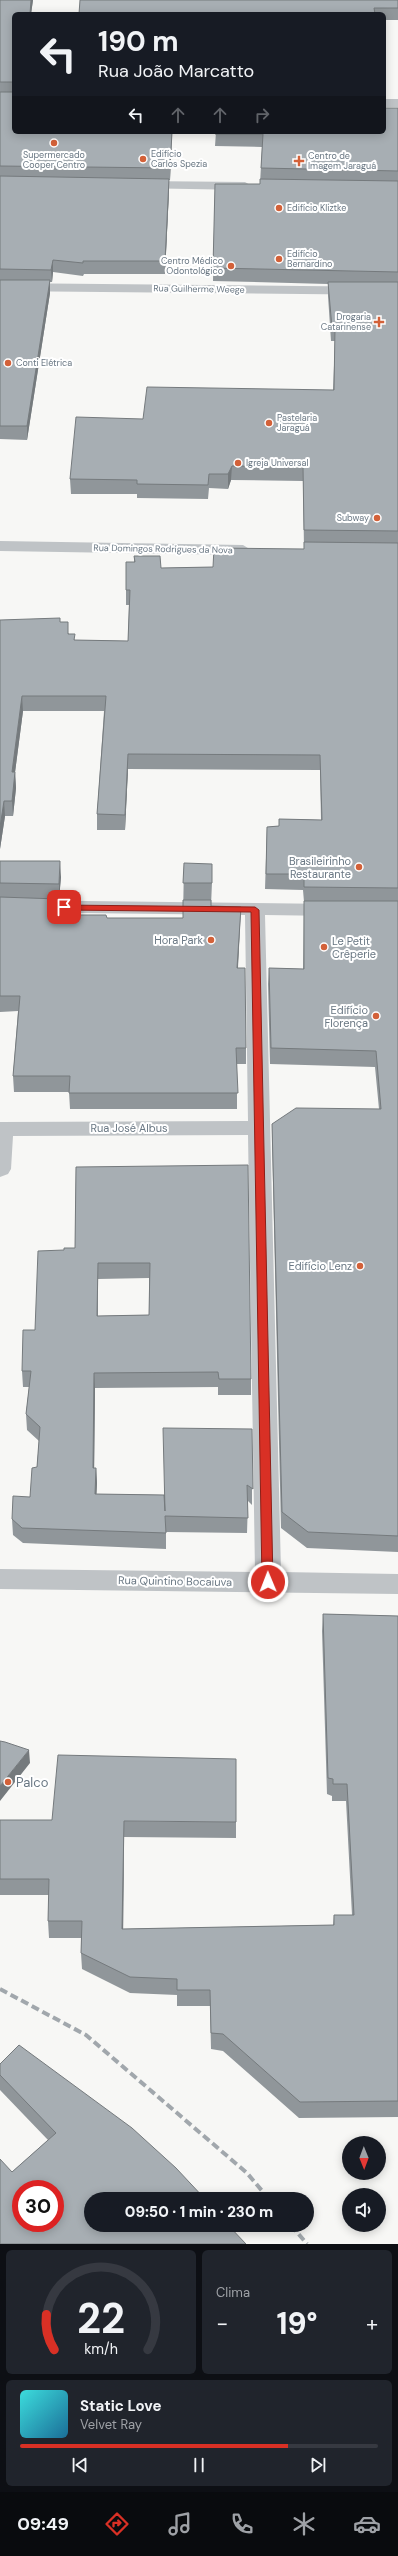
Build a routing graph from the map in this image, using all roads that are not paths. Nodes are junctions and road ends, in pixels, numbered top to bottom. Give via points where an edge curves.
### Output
1 (386, 103) edge
2 (398, 103) edge
3 (127, 184) edge
4 (255, 186) edge
5 (0, 287) edge
6 (398, 292) edge
7 (0, 546) edge
8 (257, 550) edge
9 (0, 906) edge
10 (255, 910) junction
11 (350, 910) edge
12 (258, 1128) junction
13 (1, 1129) edge
14 (0, 1169) edge
15 (0, 1579) edge
16 (268, 1582) junction
17 (398, 1584) edge

1 - 2 street
3 - 4 street
5 - 6 street, Rua Guilherme Weege
7 - 8 street, Rua Domingos Rodrigues da Nova
9 - 10 street
10 - 11 street
10 - 12 street
12 - 13 street, Rua José Albus
12 - 16 street
13 - 14 street
15 - 16 street, Rua Quintino Bocaiuva
16 - 17 street, Rua Quintino Bocaiuva

